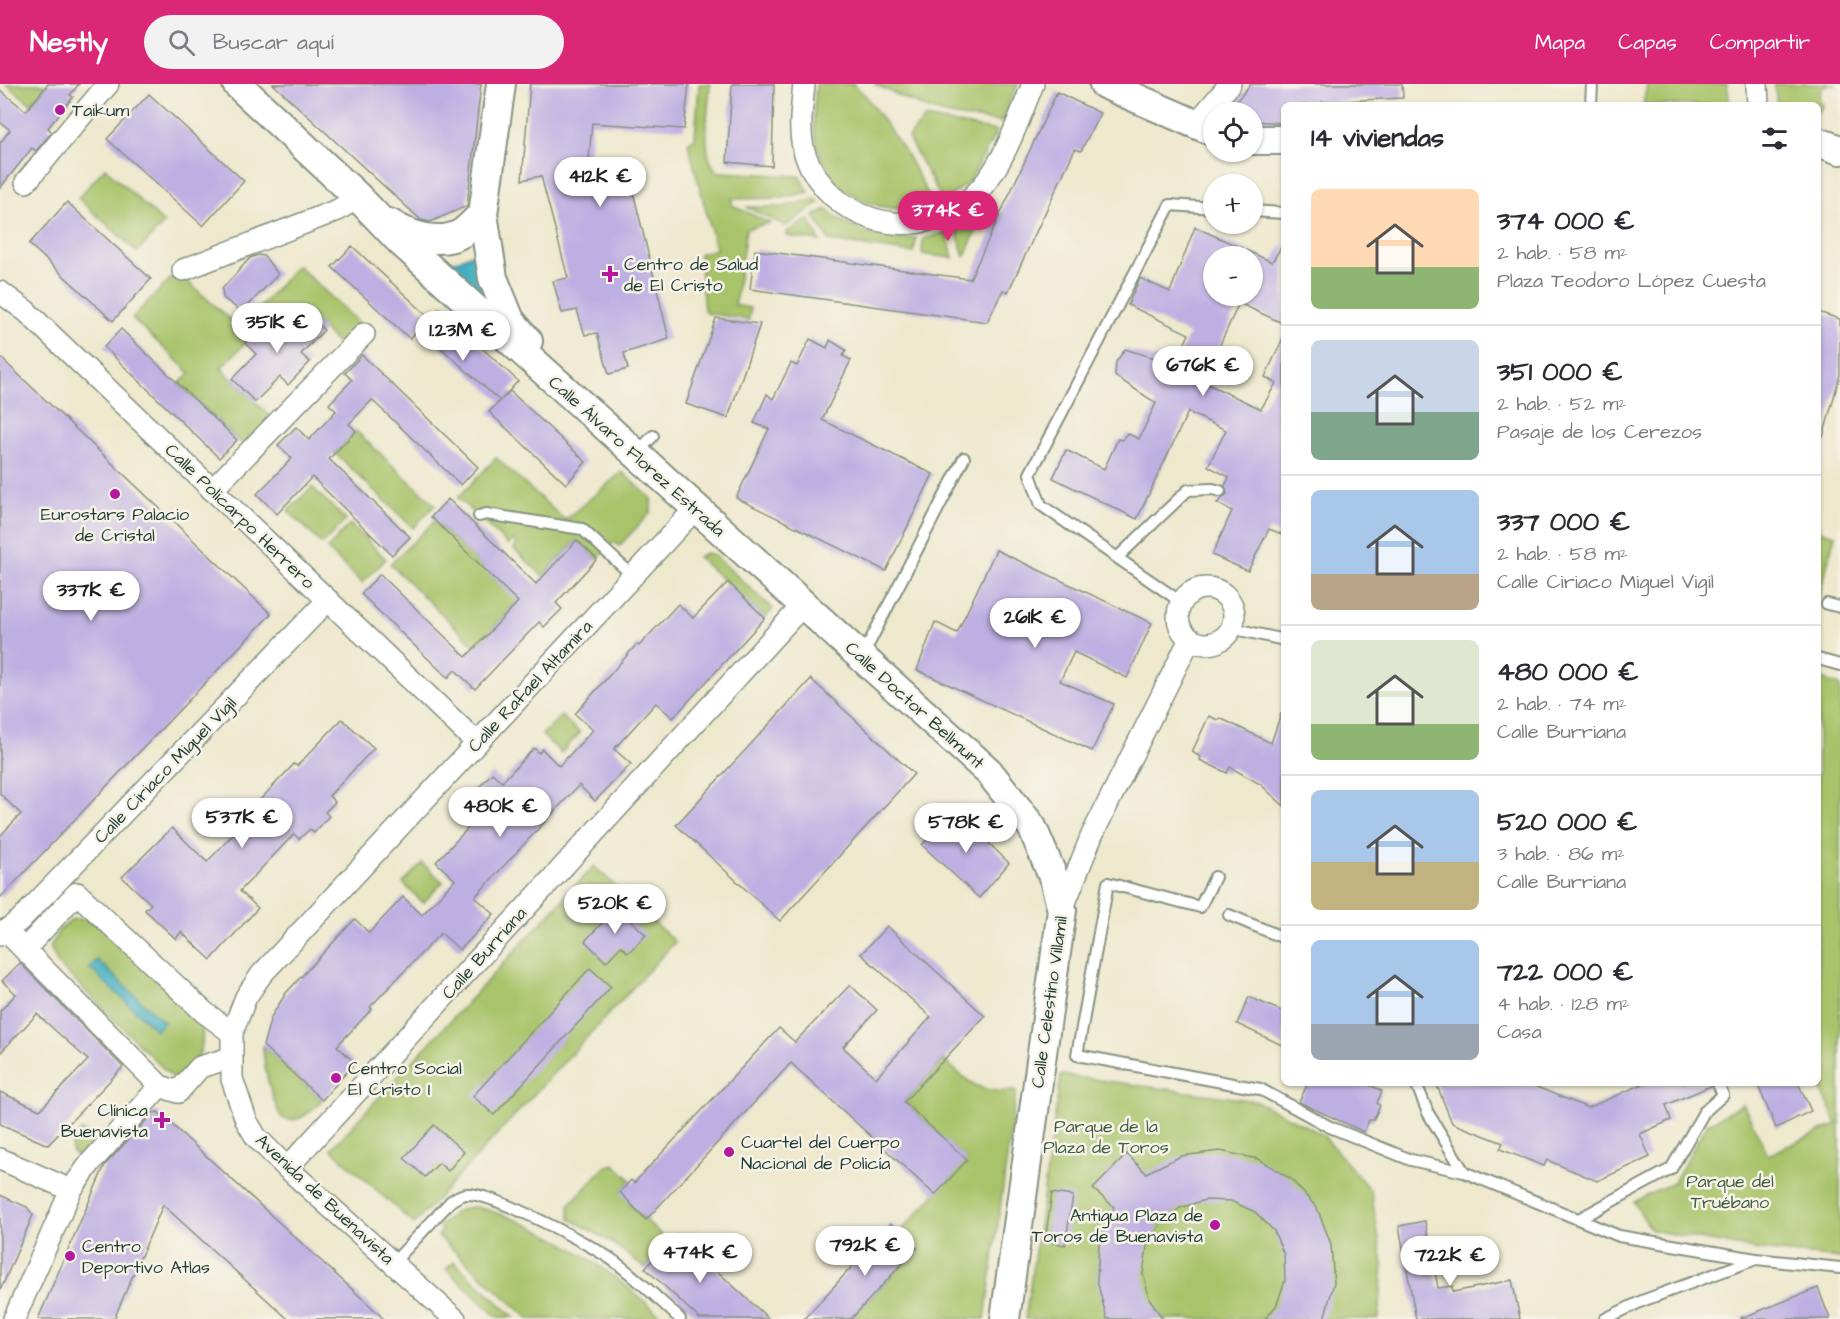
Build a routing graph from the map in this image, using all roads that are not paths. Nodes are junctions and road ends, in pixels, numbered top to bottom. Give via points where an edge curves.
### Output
1 (108, 84) edge
2 (237, 84) edge
3 (501, 84) edge
4 (804, 84) edge
5 (1034, 84) edge
6 (1104, 84) edge
7 (1230, 84) edge
8 (1592, 84) edge
9 (1757, 84) edge
10 (1220, 102) edge
11 (1591, 102) edge
12 (1758, 102) edge
13 (1203, 127) edge
14 (1263, 140) edge
15 (1281, 140) edge
16 (1821, 143) edge
17 (1840, 150) edge
18 (26, 182) dead end
19 (368, 206) junction
20 (1203, 207) edge
21 (1263, 212) edge
22 (1281, 213) edge
23 (483, 214) junction
24 (183, 270) dead end
25 (0, 292) edge
26 (364, 334) dead end
27 (574, 396) junction
28 (964, 458) dead end
29 (212, 490) junction
30 (1220, 492) dead end
31 (696, 508) junction
32 (479, 516) dead end
33 (1118, 557) junction
34 (633, 576) junction
35 (328, 600) junction
36 (1181, 602) junction
37 (1827, 604) dead end
38 (802, 606) junction
39 (1840, 607) edge
40 (1231, 628) junction
41 (1190, 639) junction
42 (1281, 639) edge
43 (863, 656) junction
44 (1821, 660) edge
45 (1840, 665) edge
46 (477, 743) junction
47 (1215, 877) dead end
48 (1062, 910) junction
49 (1229, 915) dead end
50 (2, 933) edge
51 (1281, 937) edge
52 (25, 949) junction
53 (232, 1033) junction
54 (230, 1058) junction
55 (160, 1086) junction
56 (1417, 1086) edge
57 (1719, 1086) edge
58 (0, 1159) edge
59 (287, 1168) junction
60 (1464, 1172) junction
61 (71, 1191) junction
62 (1579, 1219) junction
63 (1756, 1259) junction
64 (393, 1263) junction
65 (1840, 1268) edge
66 (14, 1319) edge
67 (454, 1319) edge
68 (680, 1319) edge
69 (1005, 1319) edge
70 (1605, 1319) edge

1 - 18 street
2 - 19 main road, Calle Álvaro Florez Estrada
3 - 23 main road
4 - 5 street via 802,139 806,157 829,191 848,207 874,220 911,225 944,216 982,188
6 - 13 main road
7 - 10 street
8 - 11 lane
9 - 12 street
14 - 15 main road
16 - 17 main road
19 - 23 main road via 405,234 438,239 463,232
19 - 24 street via 338,210
19 - 27 main road, Calle Álvaro Florez Estrada via 408,248
20 - 33 lane via 1170,205 1030,474 1041,505
21 - 22 lane
23 - 27 main road via 493,278 510,320
25 - 29 street, Calle Policarpo Herrero via 26,311
26 - 29 street
27 - 31 main road, Calle Álvaro Florez Estrada via 645,445
28 - 43 lane
29 - 35 street, Calle Policarpo Herrero
30 - 33 lane via 1188,490
31 - 34 street, Calle Rafael Altamira
31 - 38 main road, Calle Álvaro Florez Estrada
32 - 34 lane via 582,529
33 - 36 lane
34 - 46 street, Calle Rafael Altamira
35 - 46 street, Calle Policarpo Herrero
35 - 50 street, Calle Ciriaco Miguel Vigil via 20,921
36 - 40 street via 1196,590 1214,589 1229,601 1233,610
36 - 41 street via 1180,626
37 - 39 lane
38 - 43 main road, Calle Doctor Bellmunt
38 - 59 street, Calle Burriana
40 - 41 street via 1225,636 1208,644
40 - 42 lane
41 - 48 street, Calle Celestino Villamil via 1092,835
43 - 48 main road, Calle Doctor Bellmunt via 997,781 1032,827 1054,879
44 - 45 lane
46 - 53 street, Calle Rafael Altamira via 261,975 246,997
47 - 60 lane via 1200,907 1108,883 1077,1055 1260,1089 1330,1127 1401,1156
48 - 69 main road, Calle Celestino Villamil
49 - 51 lane
50 - 52 street
52 - 53 street via 77,893 204,1012
52 - 55 street
53 - 54 street, Calle Rafael Altamira
54 - 55 street via 200,1067 178,1092
54 - 59 street, Avenida de Buenavista via 246,1120 256,1137
55 - 61 street via 91,1162
56 - 60 lane via 1428,1113
57 - 62 lane via 1723,1095 1704,1112 1671,1169
58 - 61 street
59 - 64 street, Avenida de Buenavista
60 - 62 lane
61 - 66 street
62 - 63 lane via 1619,1236
63 - 65 lane
63 - 70 lane via 1642,1301
64 - 67 street, Avenida de Buenavista
64 - 68 lane via 451,1201 473,1194 597,1249

